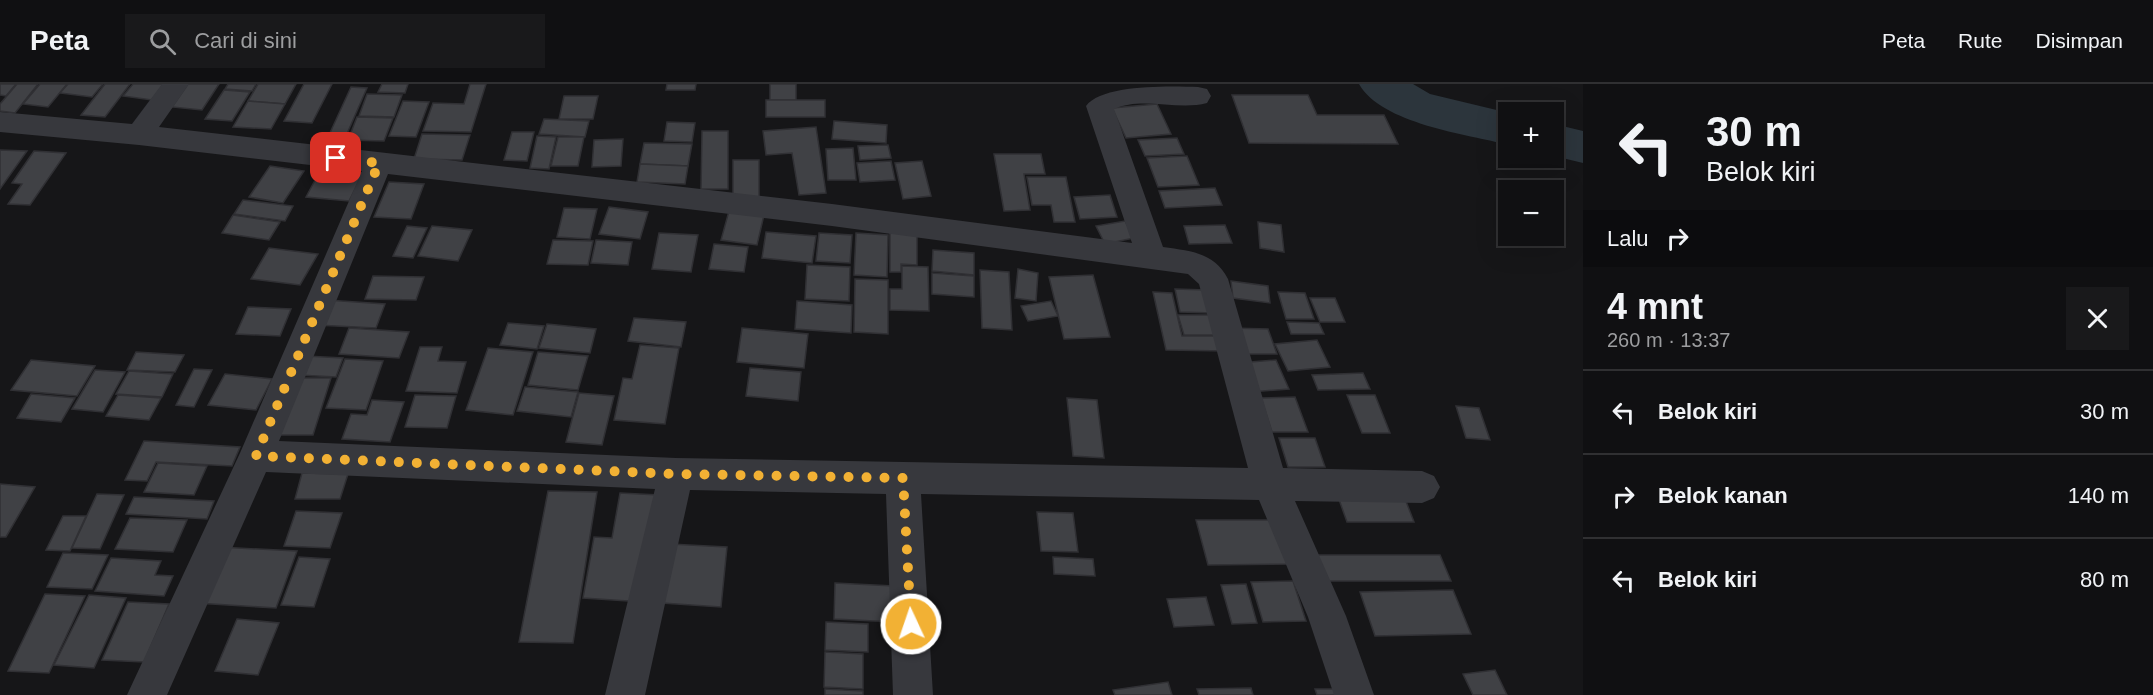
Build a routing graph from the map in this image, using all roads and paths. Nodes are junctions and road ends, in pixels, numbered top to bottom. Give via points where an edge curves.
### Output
1 (176, 84) edge
2 (1198, 96) dead end
3 (0, 122) edge
4 (139, 135) junction
5 (379, 163) junction
6 (1151, 256) junction
7 (256, 456) junction
8 (676, 474) junction
9 (903, 478) junction
10 (1270, 485) junction
11 (1422, 487) dead end
12 (147, 695) edge
13 (625, 695) edge
14 (913, 695) edge
15 (1354, 695) edge

1 - 4 street
2 - 6 street via 1124,97 1104,101 1099,106
3 - 4 street
4 - 5 street
5 - 6 street
5 - 7 street
6 - 10 street via 1194,262 1213,279
7 - 8 street
7 - 12 street
8 - 9 street
8 - 13 street
9 - 10 street
9 - 14 street
10 - 11 street
10 - 15 street via 1327,616

